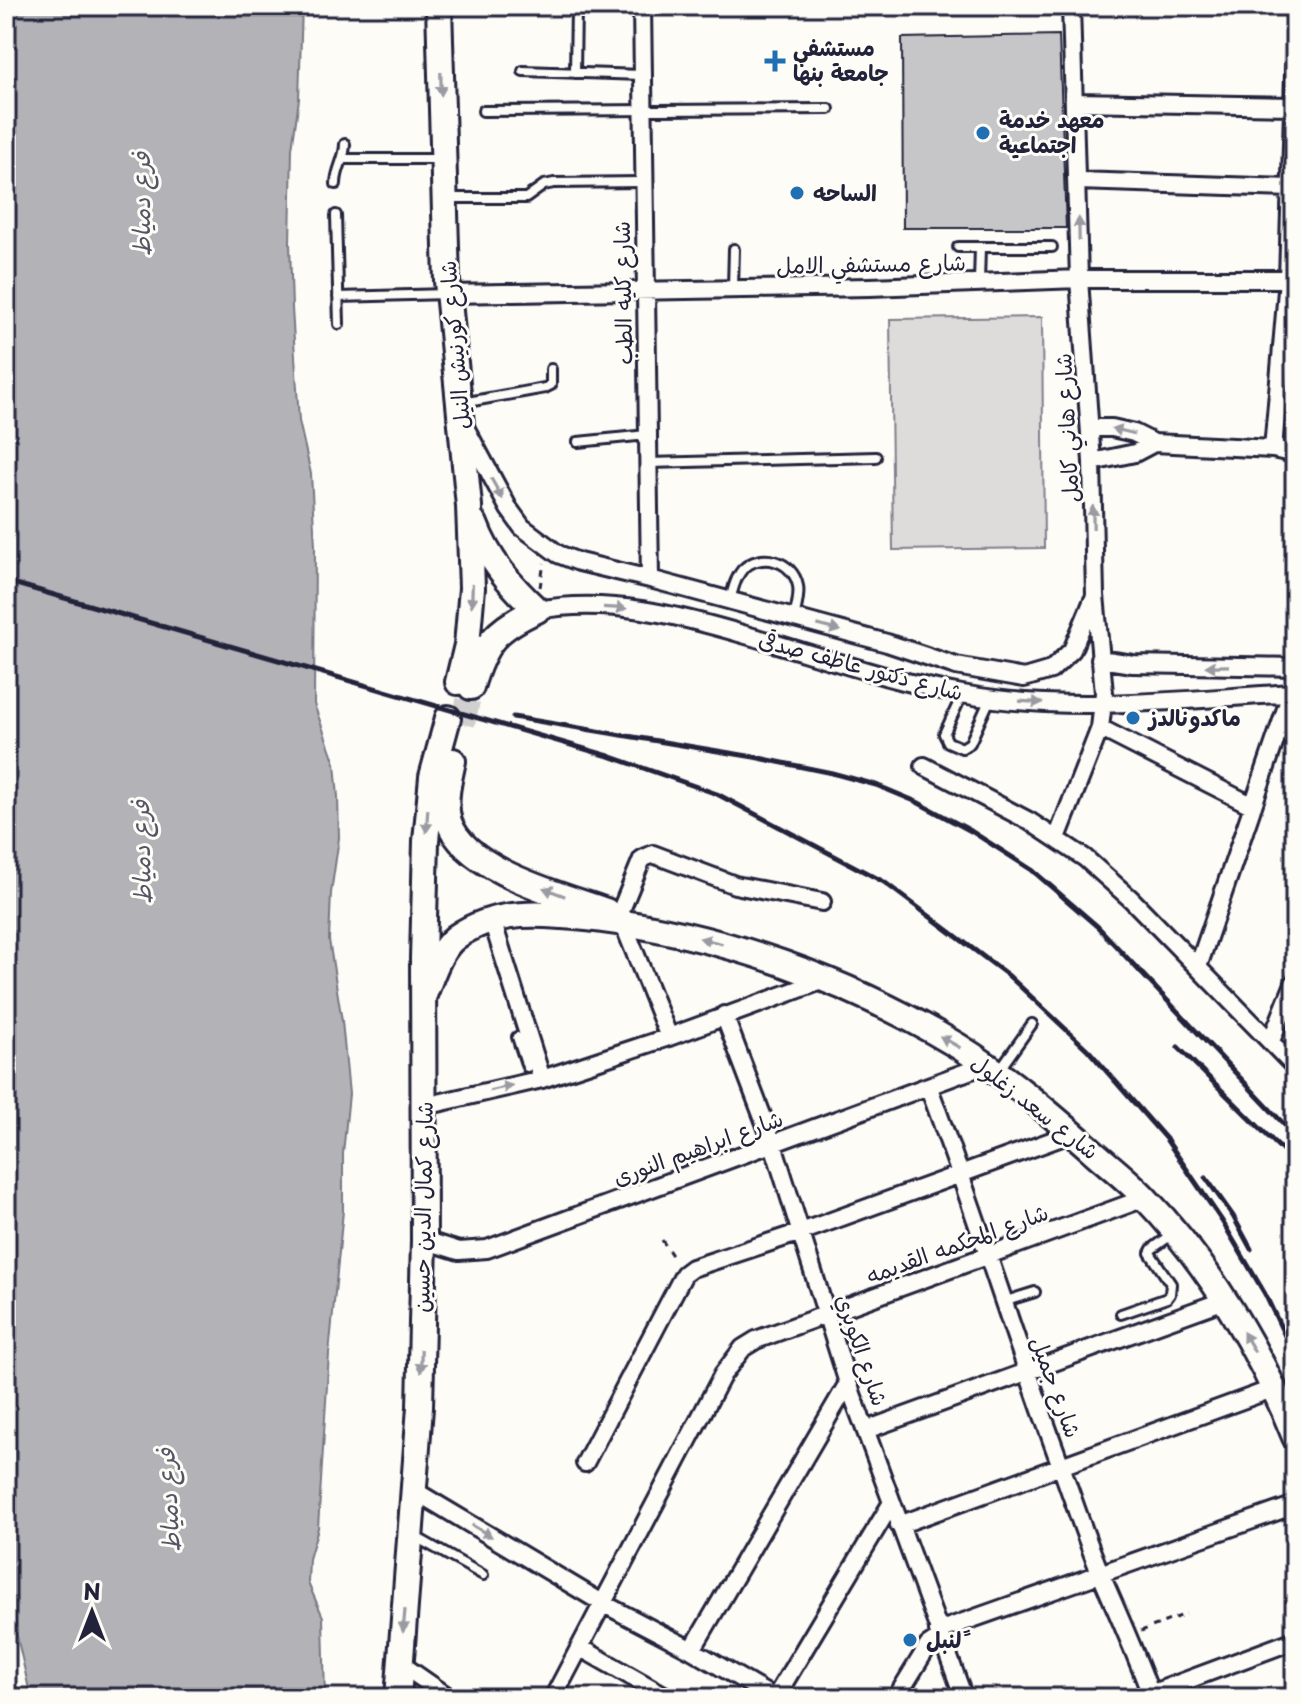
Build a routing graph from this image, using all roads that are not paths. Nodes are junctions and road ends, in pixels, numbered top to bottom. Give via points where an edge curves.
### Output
1 (439, 6) edge
2 (576, 6) edge
3 (642, 6) edge
4 (1071, 6) edge
5 (1295, 42) edge
6 (523, 71) dead end
7 (575, 73) junction
8 (642, 75) junction
9 (1076, 102) junction
10 (1294, 106) edge
11 (829, 109) dead end
12 (642, 110) junction
13 (483, 111) dead end
14 (345, 144) dead end
15 (343, 159) junction
16 (443, 159) junction
17 (1078, 181) junction
18 (643, 182) junction
19 (336, 184) dead end
20 (1290, 188) junction
21 (444, 198) junction
22 (336, 215) dead end
23 (958, 247) dead end
24 (980, 247) junction
25 (1052, 247) dead end
26 (734, 249) dead end
27 (1079, 279) junction
28 (1291, 279) edge
29 (979, 284) junction
30 (733, 288) junction
31 (645, 289) junction
32 (448, 294) junction
33 (338, 297) junction
34 (339, 324) dead end
35 (551, 369) dead end
36 (460, 412) junction
37 (1090, 428) junction
38 (647, 435) junction
39 (578, 442) dead end
40 (1154, 443) junction
41 (1273, 449) junction
42 (1295, 454) edge
43 (876, 457) dead end
44 (1092, 462) junction
45 (648, 463) junction
46 (469, 506) junction
47 (650, 579) junction
48 (1095, 595) junction
49 (729, 600) junction
50 (537, 610) junction
51 (794, 618) junction
52 (1100, 659) junction
53 (1295, 667) edge
54 (1001, 676) junction
55 (464, 684) joint
56 (962, 694) junction
57 (1294, 694) edge
58 (990, 699) junction
59 (1104, 703) junction
60 (456, 721) joint
61 (1100, 728) junction
62 (924, 766) dead end
63 (1253, 806) junction
64 (1057, 838) junction
65 (822, 902) dead end
66 (621, 919) junction
67 (492, 920) junction
68 (1198, 967) junction
69 (824, 980) junction
70 (1295, 981) edge
71 (424, 995) junction
72 (724, 1015) junction
73 (1032, 1024) dead end
74 (517, 1037) dead end
75 (669, 1037) junction
76 (1271, 1041) junction
77 (528, 1058) junction
78 (1295, 1067) edge
79 (991, 1069) junction
80 (542, 1079) junction
81 (929, 1088) junction
82 (425, 1106) junction
83 (1073, 1133) junction
84 (773, 1144) junction
85 (962, 1174) junction
86 (1145, 1198) junction
87 (801, 1232) junction
88 (1174, 1233) junction
89 (424, 1240) junction
90 (988, 1257) junction
91 (1035, 1292) dead end
92 (1225, 1300) junction
93 (1003, 1302) junction
94 (826, 1314) junction
95 (1121, 1314) dead end
96 (1027, 1371) junction
97 (848, 1383) junction
98 (1275, 1388) junction
99 (866, 1430) junction
100 (1295, 1437) edge
101 (585, 1463) dead end
102 (1061, 1466) junction
103 (415, 1491) junction
104 (891, 1504) junction
105 (1295, 1505) edge
106 (899, 1525) junction
107 (411, 1534) junction
108 (1100, 1572) junction
109 (483, 1575) dead end
110 (604, 1604) junction
111 (939, 1635) junction
112 (1295, 1640) edge
113 (581, 1648) junction
114 (692, 1650) junction
115 (401, 1664) junction
116 (1148, 1697) edge
117 (398, 1698) edge
118 (450, 1698) edge
119 (553, 1698) edge
120 (669, 1698) edge
121 (775, 1698) edge
122 (896, 1698) edge
123 (964, 1698) edge

1 -> 16 main road, شارع كورنيش النيل
2 - 7 lane
3 - 8 street, شارع كليه الطب
4 - 9 street, شارع هاني كامل
5 - 10 street
6 - 7 lane
7 - 8 lane
8 - 12 street, شارع كليه الطب
9 - 10 street
9 - 17 street, شارع هاني كامل
10 - 20 street
11 - 12 lane
12 - 13 lane
12 - 18 street, شارع كليه الطب
14 - 15 lane
15 - 16 lane
15 - 19 lane
16 - 21 main road, شارع كورنيش النيل
17 - 20 street
27 -> 17 street, شارع هاني كامل
18 - 21 lane via 549,183 517,198
18 - 31 street, شارع كليه الطب
20 - 28 street
21 - 32 main road, شارع كورنيش النيل
22 - 33 lane
23 - 24 lane
24 - 25 lane
24 - 29 lane
26 - 30 lane
27 - 28 street, شارع مستشفي الامل
27 - 29 street, شارع مستشفي الامل
27 - 37 street, شارع هاني كامل
28 - 41 street
29 - 30 street, شارع مستشفي الامل
30 - 31 street, شارع مستشفي الامل
31 - 32 street, شارع مستشفي الامل
31 - 38 street, شارع كليه الطب
32 - 33 lane
32 - 36 main road, شارع كورنيش النيل
33 - 34 lane
35 - 36 lane via 551,385 545,388
36 - 46 main road, شارع كورنيش النيل
36 -> 47 street, شارع دكتور عاطف صدقى via 522,527 546,547 579,562
40 -> 37 street via 1123,430
37 - 44 street, شارع هاني كامل
38 - 39 lane
38 - 45 street, شارع كليه الطب
40 - 41 street
40 - 44 street
41 - 42 street
43 - 45 lane
48 -> 44 street, شارع هاني كامل
45 - 47 street, شارع كليه الطب
46 - 50 main road via 495,564
46 -> 55 main road, شارع كورنيش النيل via 471,618
47 - 49 street, شارع دكتور عاطف صدقى
48 - 52 street, شارع هاني كامل
48 - 54 street, شارع دكتور عاطف صدقى via 1080,635 1059,664 1041,675
49 - 51 street, شارع دكتور عاطف صدقى
49 - 51 lane via 741,571 763,559 775,560 786,566 799,587
50 - 55 main road, شارع دكتور عاطف صدقى via 494,635
50 -> 56 street, شارع دكتور عاطف صدقى via 598,607 672,614
51 -> 54 street, شارع دكتور عاطف صدقى
53 -> 52 street
52 - 59 street, شارع هاني كامل
54 - 58 street
56 - 58 street, شارع دكتور عاطف صدقى
56 - 58 lane via 944,734 962,748 970,743
57 - 59 street, شارع دكتور عاطف صدقى
57 - 63 street
58 -> 59 street, شارع دكتور عاطف صدقى
59 - 61 street, شارع هاني كامل
66 -> 60 main road, شارع سعد زغلول via 506,873 455,834 448,820 447,786
60 -> 71 main road, شارع كمال الدين حسين via 432,777 428,807
61 - 63 street
61 - 64 street, شارع هاني كامل
62 - 64 street
63 - 68 street
64 - 68 street via 1109,878
65 - 66 street via 735,885 653,854 642,859
66 - 67 main road, شارع سعد زغلول via 531,913
69 -> 66 main road, شارع سعد زغلول via 734,947
66 - 75 street
67 - 71 main road, شارع سعد زغلول via 453,940
67 - 77 street
68 - 76 street
69 - 72 street
79 -> 69 main road, شارع سعد زغلول via 887,1007
70 - 76 street
71 - 82 main road, شارع كمال الدين حسين
72 - 75 street
72 - 84 street, شارع الكوبري
73 - 79 lane
74 - 77 lane
75 - 80 street
76 - 78 street
77 - 80 street
79 - 81 street, شارع ابراهيم النورى
79 - 83 main road, شارع سعد زغلول
82 -> 80 street
81 - 84 street, شارع ابراهيم النورى
81 - 85 street, شارع جميل
82 - 89 main road, شارع كمال الدين حسين
83 - 85 street
83 - 86 main road, شارع سعد زغلول
84 - 87 street, شارع الكوبري
84 - 89 street, شارع ابراهيم النورى via 487,1249 459,1251
85 - 87 street
85 - 90 street, شارع جميل
86 - 88 main road, شارع سعد زغلول
86 - 90 street, شارع المحكمه القديمه
87 - 94 street, شارع الكوبري
87 - 101 street via 699,1264 684,1274
88 - 92 main road, شارع سعد زغلول
88 - 95 lane via 1150,1253 1171,1284 1170,1294
89 -> 103 main road, شارع كمال الدين حسين
90 - 93 street, شارع جميل
90 - 94 street, شارع المحكمه القديمه
91 - 93 lane
92 - 96 street
98 -> 92 main road, شارع سعد زغلول
93 - 96 street, شارع جميل
94 - 97 street, شارع الكوبري
94 - 110 street, شارع المحكمه القديمه via 756,1340 732,1360
96 - 99 street
96 - 102 street, شارع جميل
97 - 99 street, شارع الكوبري
97 - 114 street
98 - 100 main road, شارع سعد زغلول
98 - 102 street
99 - 104 street, شارع الكوبري
102 - 106 street
102 - 108 street, شارع جميل
103 - 107 main road, شارع كمال الدين حسين
103 -> 110 street
104 - 106 street, شارع الكوبري
104 - 121 street
105 - 108 street
106 - 111 street, شارع الكوبري
107 - 109 lane
107 -> 115 main road, شارع كمال الدين حسين
108 - 111 street
108 - 116 street, شارع جميل via 1129,1635
110 - 113 street, شارع المحكمه القديمه
110 - 114 street
111 - 122 street
111 - 123 street, شارع الكوبري
112 - 116 street
113 - 119 street, شارع المحكمه القديمه
113 - 120 street
114 - 121 street
115 - 117 main road, شارع كمال الدين حسين
115 - 118 street

